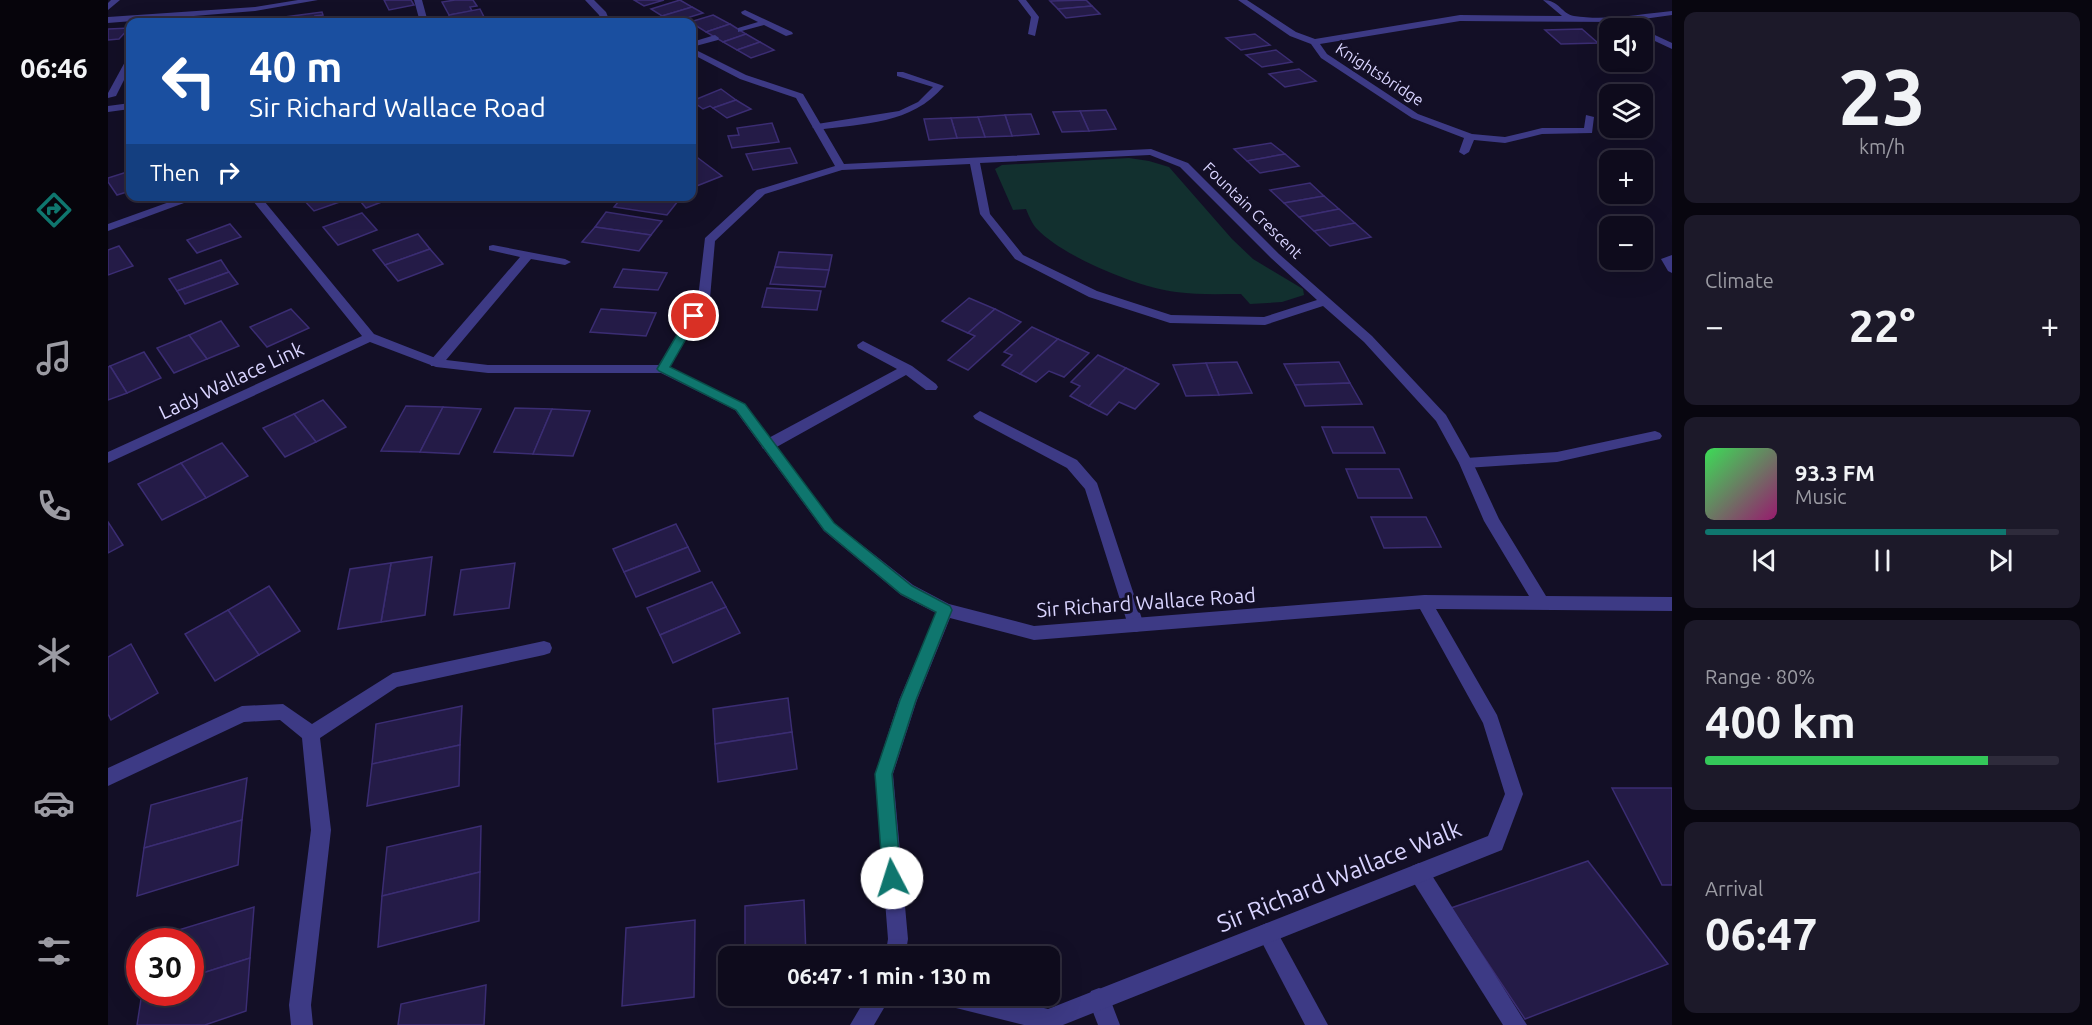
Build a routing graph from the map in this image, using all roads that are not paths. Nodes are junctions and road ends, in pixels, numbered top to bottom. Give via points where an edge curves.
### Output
1 (116, 0) edge
2 (212, 0) edge
3 (314, 0) edge
4 (418, 0) edge
5 (589, 0) edge
6 (1022, 0) edge
7 (1242, 0) edge
8 (1547, 0) edge
9 (108, 8) edge
10 (255, 9) junction
11 (745, 12) dead end
12 (199, 13) junction
13 (1672, 13) edge
14 (134, 18) edge
15 (254, 18) edge
16 (423, 18) edge
17 (604, 18) edge
18 (1569, 18) junction
19 (1636, 18) edge
20 (126, 19) edge
21 (1599, 19) edge
22 (108, 20) edge
23 (765, 22) junction
24 (741, 30) dead end
25 (789, 34) dead end
26 (1032, 34) dead end
27 (1653, 36) edge
28 (715, 38) dead end
29 (1314, 42) junction
30 (696, 44) edge
31 (1672, 46) edge
32 (696, 53) edge
33 (126, 68) edge
34 (900, 74) dead end
35 (111, 96) dead end
36 (126, 107) edge
37 (108, 109) edge
38 (1589, 117) dead end
39 (817, 127) junction
40 (1470, 137) junction
41 (1464, 152) dead end
42 (974, 160) junction
43 (841, 166) junction
44 (184, 201) edge
45 (258, 201) edge
46 (108, 228) edge
47 (493, 248) dead end
48 (528, 255) junction
49 (1672, 258) edge
50 (565, 262) dead end
51 (1672, 269) edge
52 (1325, 301) junction
53 (370, 337) junction
54 (863, 345) dead end
55 (436, 363) junction
56 (663, 369) junction
57 (907, 369) junction
58 (931, 387) dead end
59 (980, 416) dead end
60 (1654, 436) dead end
61 (768, 445) junction
62 (108, 458) edge
63 (1466, 463) junction
64 (1541, 602) junction
65 (1424, 603) junction
66 (1672, 604) edge
67 (945, 610) junction
68 (1136, 625) junction
69 (544, 648) dead end
70 (311, 734) junction
71 (108, 777) edge
72 (1419, 873) junction
73 (1267, 933) junction
74 (897, 946) edge
75 (1099, 999) junction
76 (873, 1006) edge
77 (992, 1006) edge
78 (302, 1025) edge
79 (861, 1025) edge
80 (1109, 1025) edge
81 (1317, 1025) edge
82 (1516, 1025) edge

1 - 9 street
2 - 12 street
3 - 10 street
4 - 16 street
5 - 17 street
6 - 26 street via 1035,17
7 - 29 street, Knightsbridge via 1293,34
8 - 18 street
10 - 12 street
10 - 15 street
11 - 23 street
12 - 14 street
13 - 19 street, Knightsbridge
18 - 21 street, Knightsbridge
18 - 29 street, Knightsbridge via 1460,18
20 - 22 street
23 - 24 street
23 - 25 street
27 - 31 street
28 - 30 street
29 - 40 street, Knightsbridge via 1324,56 1415,116
32 - 39 street via 743,77 800,96
33 - 35 street
34 - 39 street via 939,86 921,104 901,114
36 - 37 street
38 - 40 street, Knightsbridge via 1588,131 1542,131 1505,140
39 - 43 street
40 - 41 street
42 - 43 street, Fountain Crescent
42 - 52 street, Fountain Crescent via 1151,153 1184,165
42 - 52 street via 985,214 1019,257 1093,294 1170,319 1265,321
43 - 56 street, Fountain Crescent via 762,192 709,240 704,298
44 - 46 street
45 - 53 street, Sir Richard Wallace Road
47 - 48 street
48 - 50 street
48 - 55 street
49 - 51 street via 1667,259
52 - 63 street, Fountain Crescent via 1368,339 1441,418
53 - 55 street, Sir Richard Wallace Road
53 - 62 street, Lady Wallace Link
54 - 57 street
55 - 56 street, Sir Richard Wallace Road via 488,369
56 - 61 street, Sir Richard Wallace Road via 740,407
57 - 58 street
57 - 61 street
59 - 68 street via 1072,464 1092,487
60 - 63 street via 1557,457
61 - 67 street, Sir Richard Wallace Road via 829,526 907,590
63 - 64 street, Fountain Crescent via 1492,520
64 - 65 street, Sir Richard Wallace Road
64 - 66 street, Sir Richard Wallace Road
65 - 68 street, Sir Richard Wallace Road
65 - 72 street, Sir Richard Wallace Walk via 1491,721 1514,794 1495,843
67 - 68 street, Sir Richard Wallace Road via 1034,633
67 - 74 street via 908,700 884,774
69 - 70 street via 393,680
70 - 71 street via 283,712 243,714
70 - 78 street via 321,830 300,1005
72 - 73 street, Sir Richard Wallace Walk
72 - 82 street
73 - 75 street, Sir Richard Wallace Walk
73 - 81 street
75 - 77 street, Sir Richard Wallace Walk via 1048,1020
75 - 80 street
76 - 79 street

